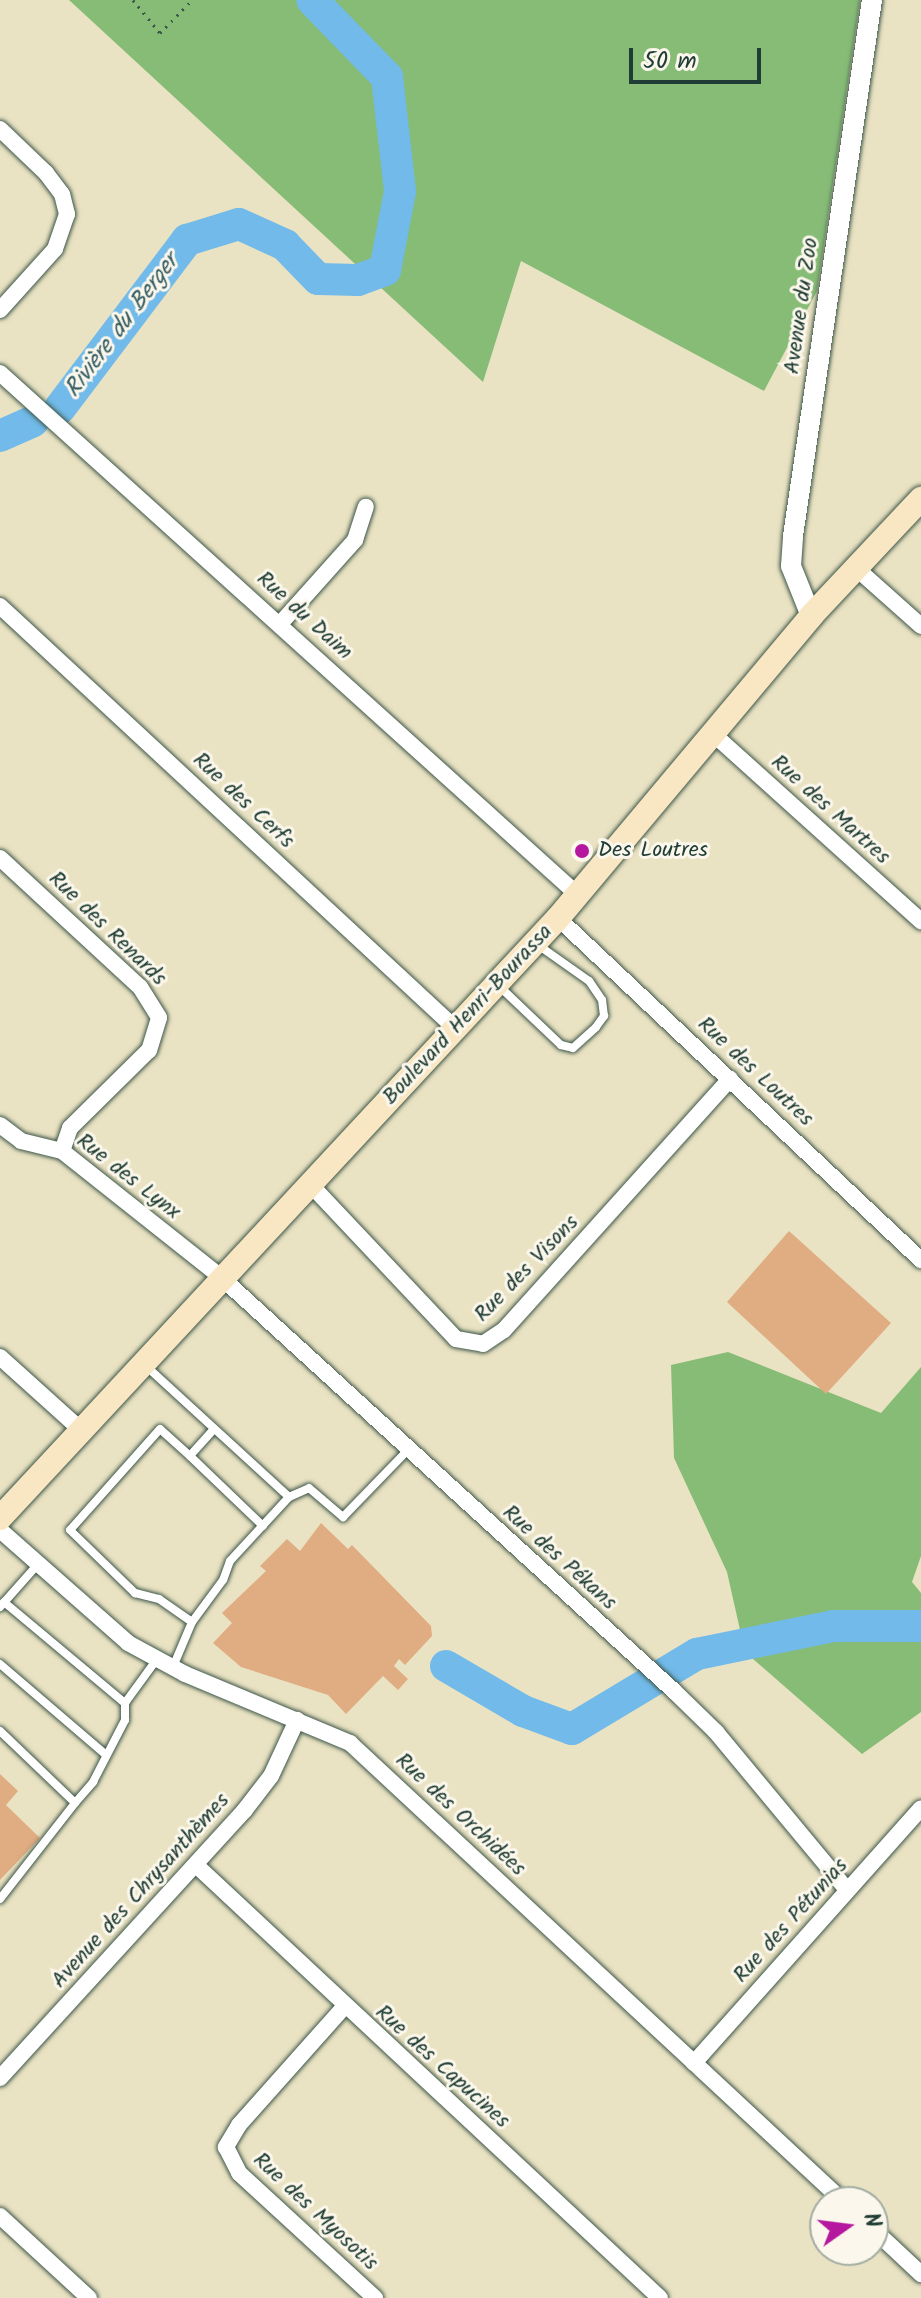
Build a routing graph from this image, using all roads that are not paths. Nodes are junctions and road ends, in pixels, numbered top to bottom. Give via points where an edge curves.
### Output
1 (872, 0) edge
2 (0, 129) edge
3 (0, 310) edge
4 (0, 373) edge
5 (921, 499) edge
6 (366, 507) dead end
7 (856, 568) junction
8 (0, 606) edge
9 (811, 616) junction
10 (280, 624) junction
11 (921, 626) edge
12 (711, 732) junction
13 (0, 858) edge
14 (578, 895) junction
15 (558, 918) junction
16 (921, 921) edge
17 (535, 943) junction
18 (497, 984) junction
19 (455, 1028) junction
20 (730, 1079) junction
21 (0, 1125) edge
22 (62, 1151) junction
23 (310, 1184) junction
24 (921, 1260) edge
25 (222, 1278) junction
26 (0, 1357) edge
27 (144, 1363) junction
28 (214, 1429) junction
29 (81, 1430) junction
30 (406, 1452) junction
31 (190, 1456) junction
32 (289, 1497) junction
33 (0, 1518) edge
34 (263, 1526) junction
35 (0, 1530) edge
36 (38, 1564) junction
37 (2, 1604) edge
38 (192, 1622) junction
39 (157, 1659) junction
40 (0, 1664) edge
41 (173, 1667) junction
42 (125, 1703) junction
43 (297, 1720) junction
44 (0, 1731) edge
45 (106, 1755) junction
46 (75, 1803) junction
47 (921, 1808) edge
48 (197, 1866) junction
49 (847, 1890) junction
50 (0, 1899) edge
51 (344, 2007) junction
52 (694, 2063) junction
53 (0, 2078) edge
54 (827, 2186) edge
55 (0, 2216) edge
56 (889, 2244) edge
57 (921, 2274) edge
58 (83, 2296) edge
59 (375, 2298) edge
60 (660, 2298) edge

1 - 9 street, Avenue du Zoo via 793,536 791,566
2 - 3 street via 46,173 62,194 67,214 55,249
4 - 10 street, Rue du Daim
5 - 7 main road, Boulevard Henri-Bourassa
6 - 10 street via 355,540
7 - 9 main road, Boulevard Henri-Bourassa
7 - 11 street
8 - 19 street, Rue des Cerfs
9 - 12 main road, Boulevard Henri-Bourassa
10 - 14 street, Rue du Daim
12 - 14 main road, Boulevard Henri-Bourassa
12 - 16 street, Rue des Martres
13 - 22 street, Rue des Renards via 140,987 159,1018 149,1050 70,1128
14 - 15 main road, Boulevard Henri-Bourassa
15 - 17 main road, Boulevard Henri-Bourassa
15 - 20 street, Rue des Loutres
17 - 18 main road, Boulevard Henri-Bourassa
17 - 18 lane via 589,981 602,1000 604,1016 596,1027 573,1048 561,1045
18 - 19 main road, Boulevard Henri-Bourassa
19 - 23 main road, Boulevard Henri-Bourassa
20 - 23 street, Rue des Visons via 504,1330 483,1344 456,1339
20 - 24 street, Rue des Loutres
21 - 22 street, Rue des Lynx via 21,1141
22 - 25 street, Rue des Lynx
23 - 25 main road, Boulevard Henri-Bourassa
25 - 27 main road, Boulevard Henri-Bourassa
25 - 30 street, Rue des Pékans
26 - 29 street
27 - 28 lane
27 - 29 main road, Boulevard Henri-Bourassa
28 - 31 lane
28 - 32 lane
29 - 33 main road, Boulevard Henri-Bourassa
30 - 32 lane via 343,1517 309,1488
30 - 49 street, Rue des Pékans via 716,1732
31 - 34 lane
31 - 38 lane via 160,1429 70,1530 135,1593 159,1599
32 - 34 lane
34 - 38 lane via 230,1561 223,1580
35 - 36 street, Rue des Orchidées
36 - 37 lane
36 - 39 street, Rue des Orchidées via 128,1643
37 - 42 lane
38 - 41 lane
39 - 41 street, Rue des Orchidées
39 - 42 lane
40 - 45 lane
41 - 43 street, Rue des Orchidées
42 - 45 lane via 125,1720
43 - 48 street, Avenue des Chrysanthèmes via 271,1776
43 - 52 street, Rue des Orchidées via 350,1743
44 - 46 lane
45 - 46 lane
46 - 50 lane
47 - 49 street, Rue des Pétunias
48 - 51 street, Rue des Capucines
48 - 53 street, Avenue des Chrysanthèmes
49 - 52 street, Rue des Pétunias
51 - 59 street, Rue des Myosotis via 239,2125 226,2147 239,2173
51 - 60 street, Rue des Capucines
52 - 54 street, Rue des Orchidées
55 - 58 street
56 - 57 street

